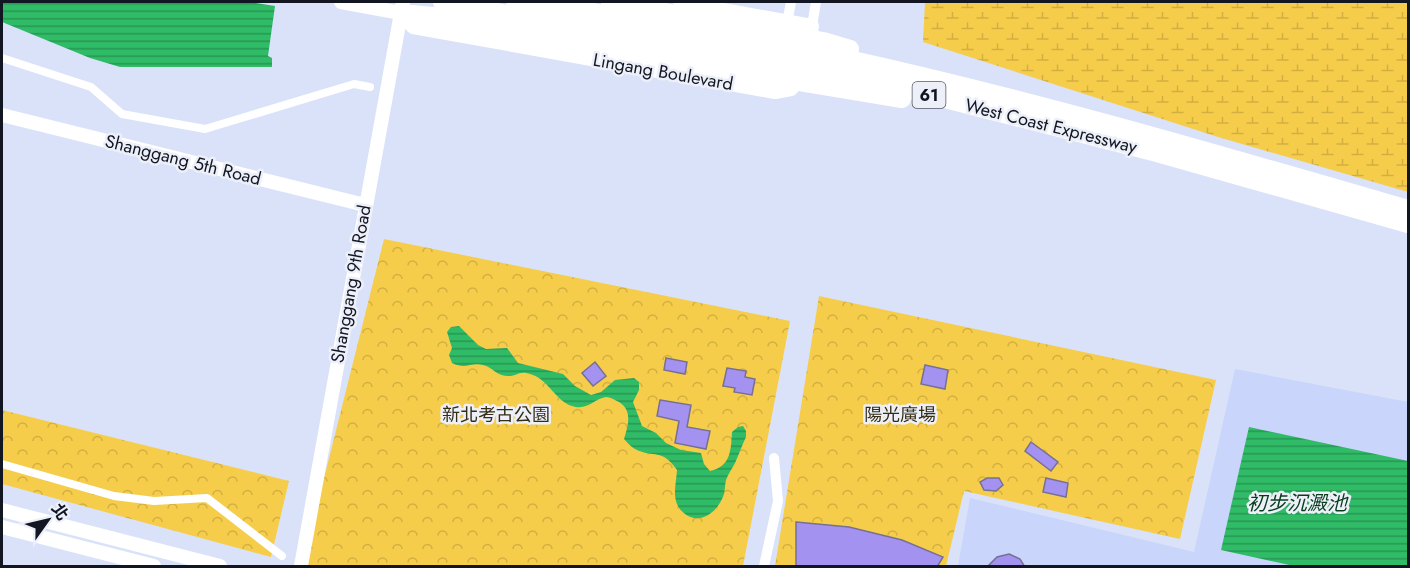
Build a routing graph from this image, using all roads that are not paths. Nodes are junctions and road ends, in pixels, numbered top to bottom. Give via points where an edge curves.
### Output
1 (341, 2) edge
2 (474, 2) edge
3 (513, 2) edge
4 (537, 2) edge
5 (610, 2) edge
6 (680, 2) edge
7 (790, 2) edge
8 (816, 2) edge
9 (402, 7) edge
10 (437, 9) edge
11 (787, 21) junction
12 (812, 26) junction
13 (782, 51) junction
14 (2, 58) edge
15 (806, 59) junction
16 (370, 87) dead end
17 (1022, 109) junction
18 (2, 115) edge
19 (365, 205) junction
20 (1408, 209) edge
21 (1408, 224) edge
22 (774, 458) dead end
23 (2, 464) edge
24 (2, 510) edge
25 (2, 527) edge
26 (282, 556) dead end
27 (154, 567) edge
28 (220, 567) edge
29 (301, 567) edge
30 (764, 567) edge

1 - 9 street, Lingang Boulevard
2 - 15 street
3 - 13 street
4 - 17 highway, West Coast Expressway / 61 via 843,58
5 - 17 highway via 823,40
6 - 11 street
7 - 11 street
8 - 12 street
9 - 10 highway
9 - 15 street, Lingang Boulevard via 412,27 775,92 786,91 798,82
9 - 19 street, Shanggang 9th Road
10 - 17 highway via 692,64
11 - 12 street
11 - 13 street
12 - 15 street, Lingang Boulevard
13 - 15 street
14 - 16 street via 91,87 122,114 206,129 354,84
17 - 20 highway, West Coast Expressway / 61 via 1162,138
17 - 21 highway, West Coast Expressway / 61 via 1157,153
18 - 19 street, Shanggang 5th Road
19 - 29 street, Shanggang 9th Road
22 - 30 street via 778,501
23 - 26 street via 114,496 154,501 207,498
24 - 28 street
25 - 27 street

